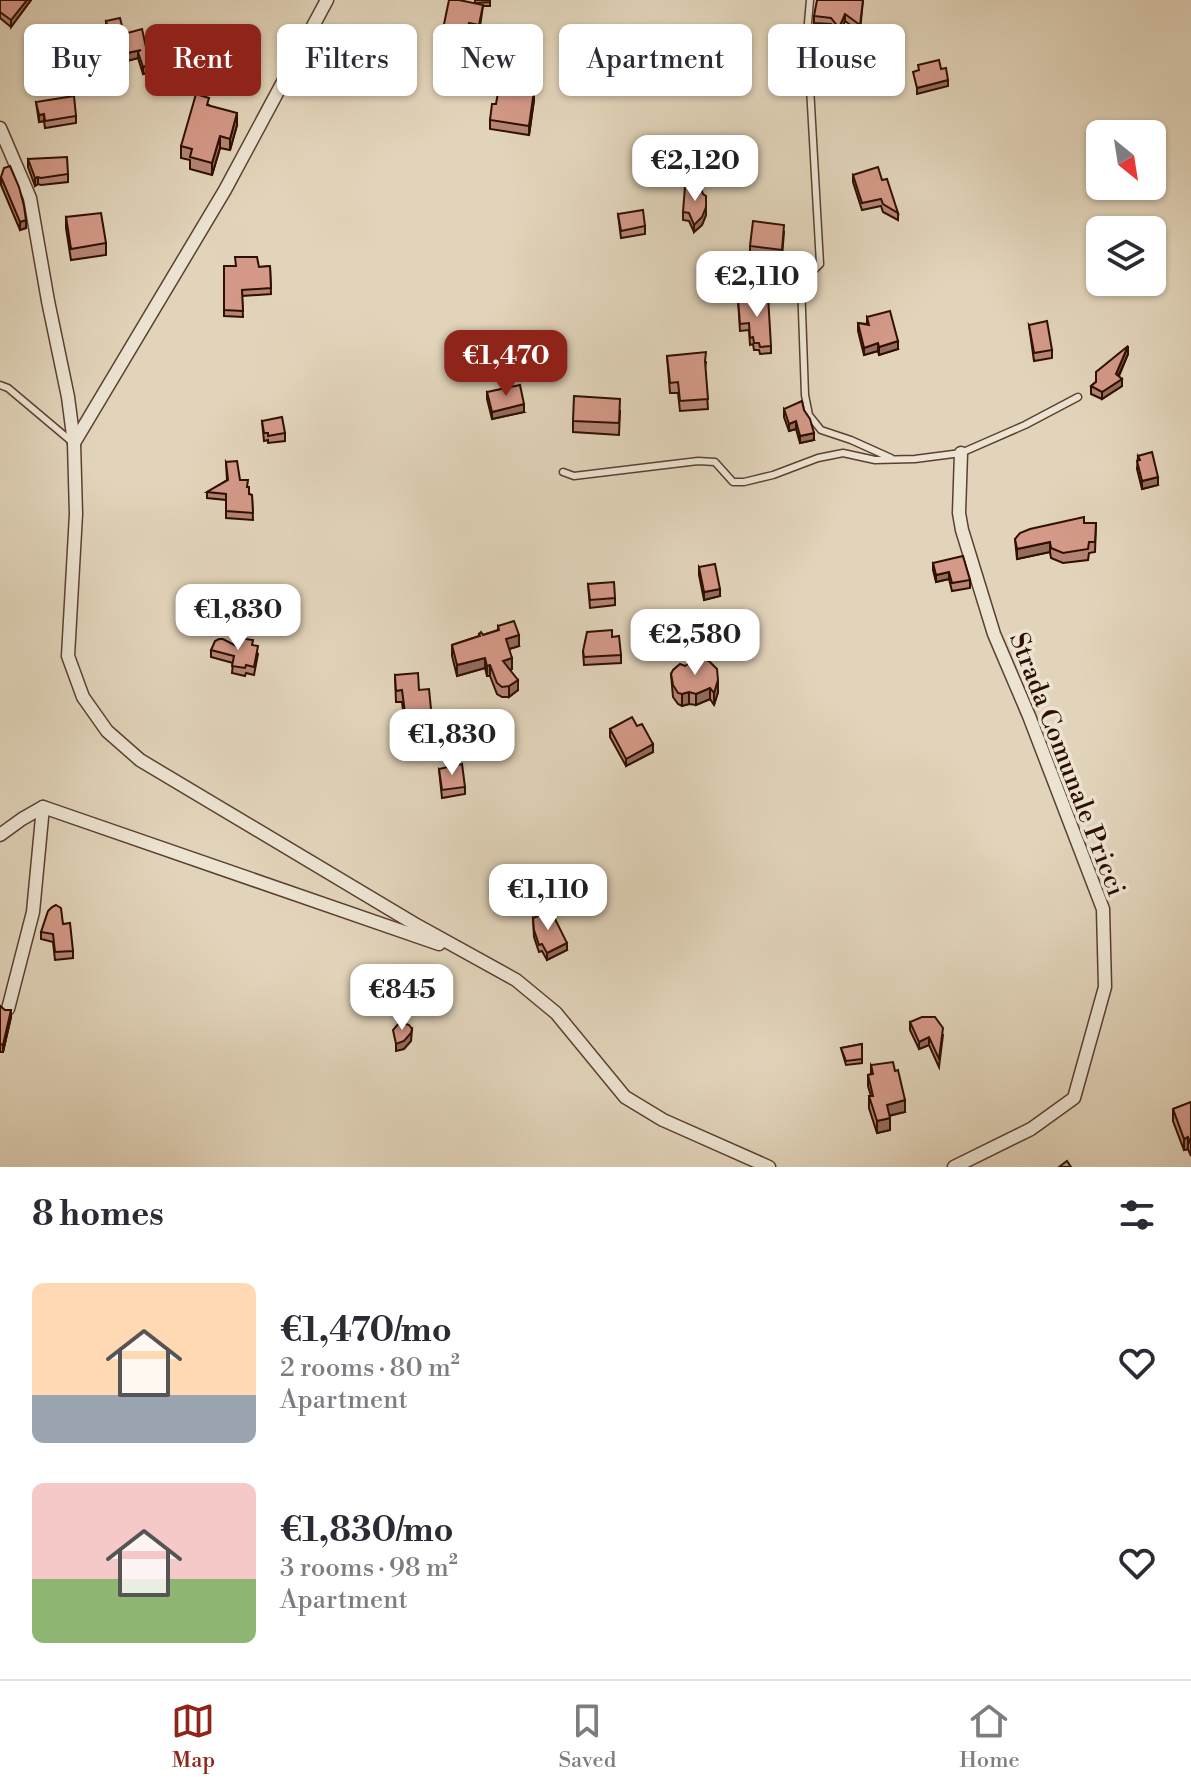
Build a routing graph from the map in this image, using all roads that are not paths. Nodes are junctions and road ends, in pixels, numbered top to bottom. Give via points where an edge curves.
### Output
1 (327, 0) edge
2 (810, 0) edge
3 (0, 128) edge
4 (718, 262) dead end
5 (804, 280) junction
6 (0, 385) edge
7 (1078, 397) dead end
8 (74, 443) junction
9 (961, 453) junction
10 (894, 460) junction
11 (563, 472) dead end
12 (43, 807) junction
13 (0, 835) edge
14 (472, 956) junction
15 (8, 1009) edge
16 (769, 1167) edge
17 (954, 1167) edge

1 - 8 street via 225,190
2 - 5 lane via 807,34 820,264
3 - 8 street via 30,198
4 - 5 lane
5 - 10 lane via 809,415 821,430
6 - 8 lane
7 - 9 lane
8 - 14 street via 68,656 83,697 107,731 140,760
9 - 10 lane
9 - 17 street, Strada Comunale Pricci via 962,530 994,634 1103,909 1105,987 1074,1098 1031,1129
10 - 11 lane via 843,453 744,482 733,482 715,462 698,461 574,476
12 - 13 street
12 - 14 street
12 - 15 street via 33,912
14 - 16 street via 516,980 556,1013 625,1097 663,1120

